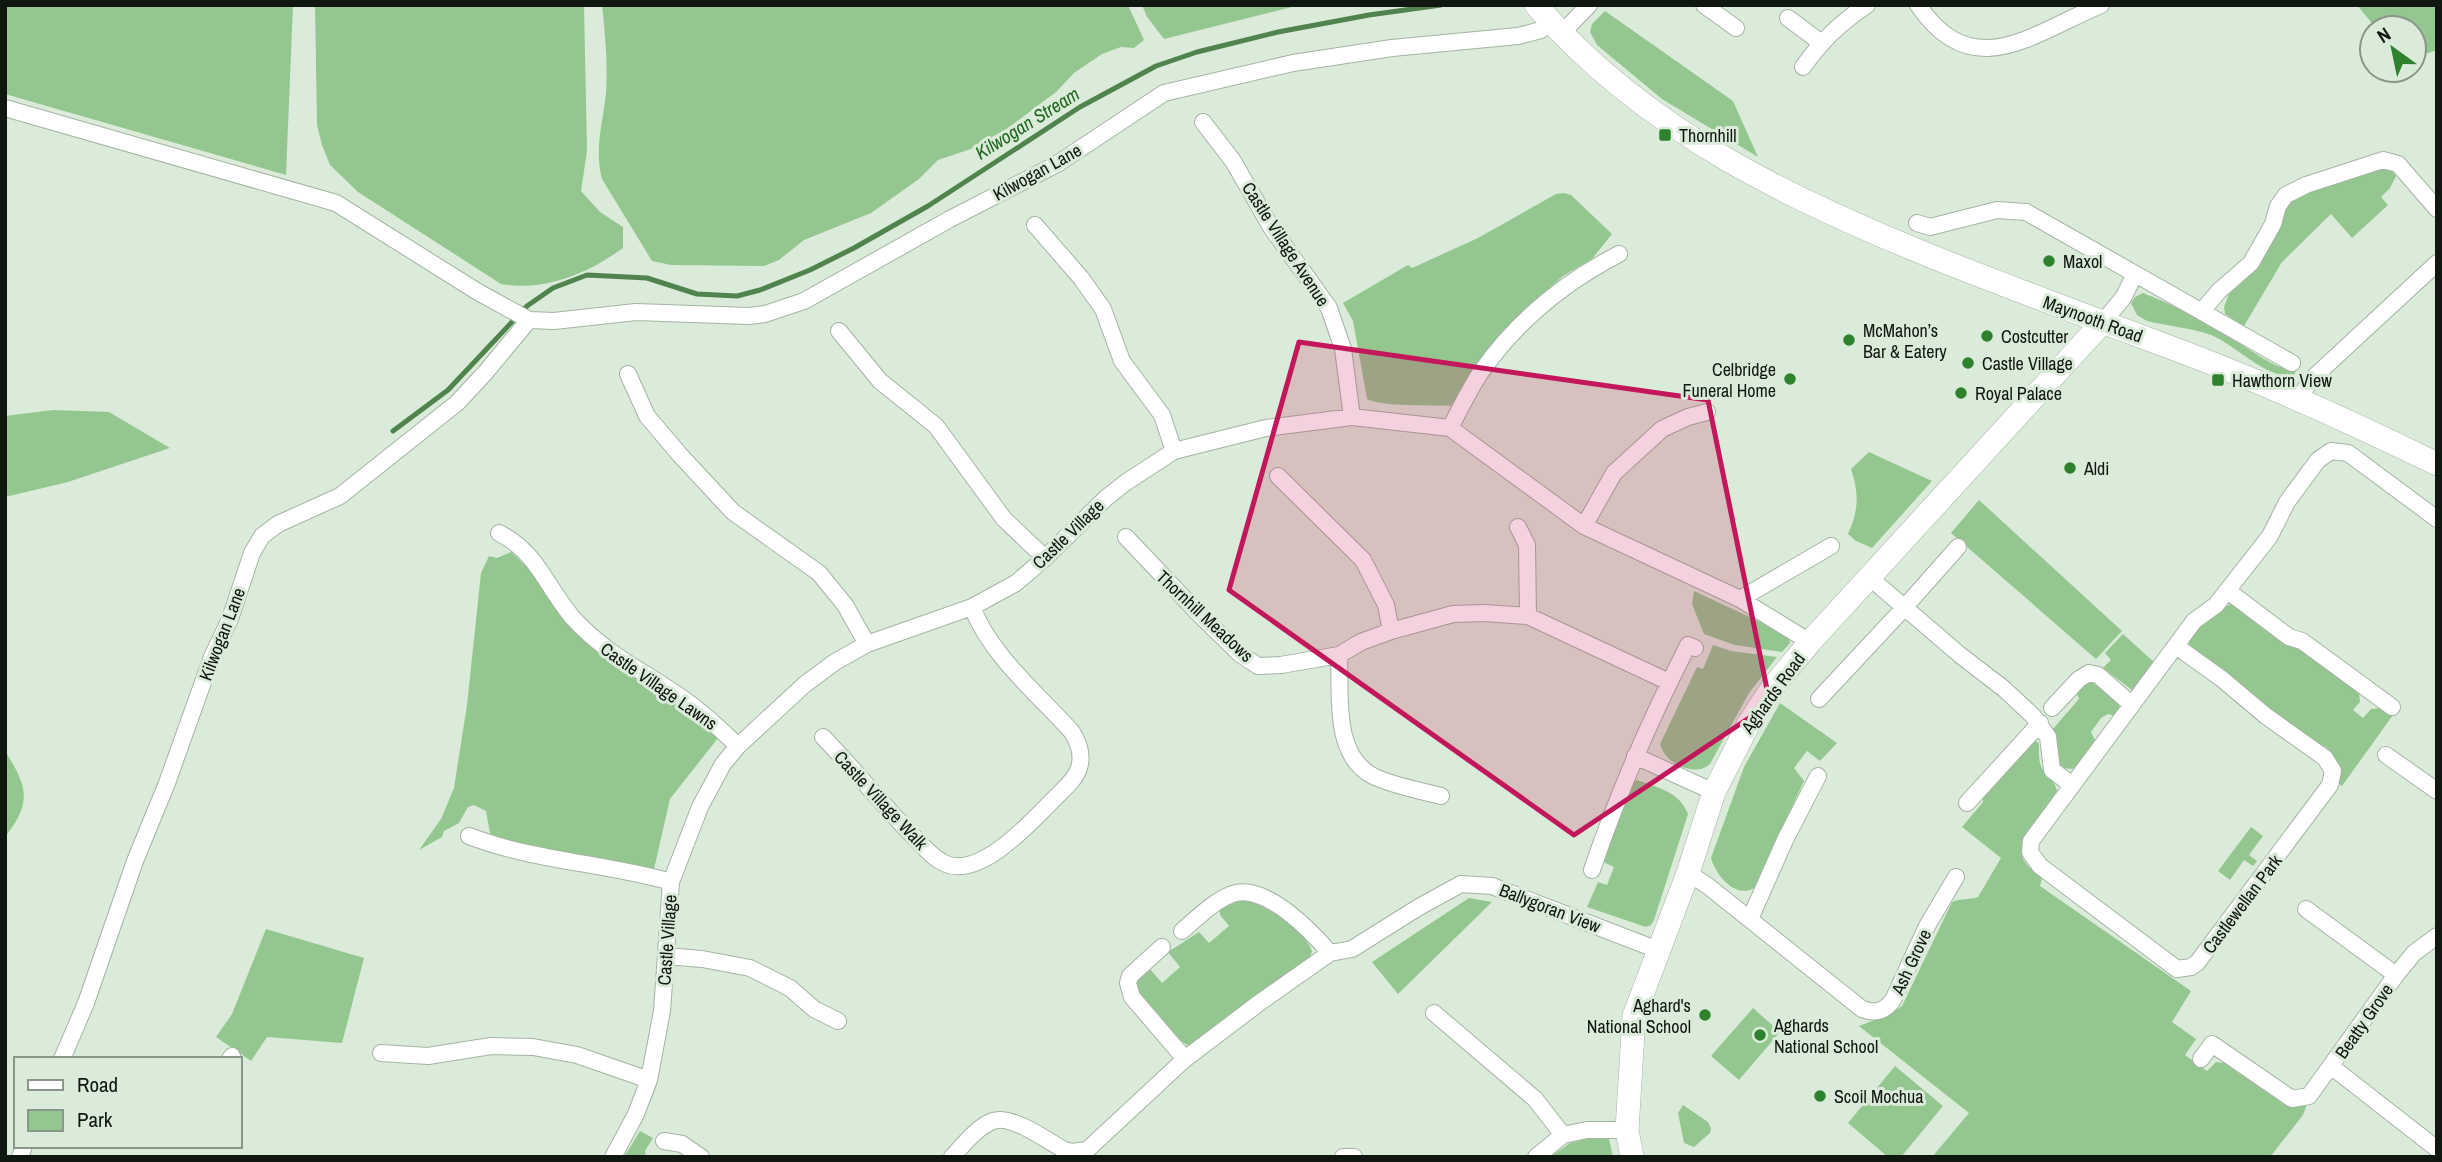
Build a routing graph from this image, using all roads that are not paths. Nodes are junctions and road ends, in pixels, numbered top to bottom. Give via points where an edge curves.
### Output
1 (1589, 5) edge
2 (1704, 5) edge
3 (1867, 5) edge
4 (1918, 5) edge
5 (2101, 5) edge
6 (1788, 18) dead end
7 (1549, 20) edge
8 (1736, 28) dead end
9 (1820, 43) junction
10 (1803, 67) dead end
11 (5, 108) edge
12 (1203, 122) dead end
13 (2437, 209) edge
14 (1917, 223) dead end
15 (1035, 225) dead end
16 (1619, 254) dead end
17 (2437, 263) edge
18 (2135, 274) junction
19 (2202, 311) junction
20 (526, 318) junction
21 (2102, 323) junction
22 (839, 331) dead end
23 (2292, 363) dead end
24 (628, 374) dead end
25 (2301, 400) junction
26 (1707, 412) dead end
27 (1352, 417) junction
28 (1450, 428) junction
29 (1174, 451) junction
30 (2437, 464) edge
31 (1278, 476) dead end
32 (2437, 519) edge
33 (1584, 526) junction
34 (1518, 527) dead end
35 (499, 533) dead end
36 (1126, 537) dead end
37 (1832, 546) dead end
38 (1958, 547) dead end
39 (1045, 558) junction
40 (1869, 578) junction
41 (2228, 591) junction
42 (1740, 599) junction
43 (972, 607) junction
44 (1904, 608) junction
45 (1528, 616) junction
46 (1391, 631) junction
47 (1810, 642) junction
48 (867, 645) junction
49 (2176, 646) junction
50 (1695, 648) dead end
51 (1339, 655) junction
52 (1669, 682) junction
53 (2373, 694) junction
54 (1819, 699) dead end
55 (2132, 705) junction
56 (2392, 707) dead end
57 (2052, 708) dead end
58 (2364, 708) dead end
59 (2040, 723) junction
60 (823, 737) dead end
61 (738, 746) junction
62 (2386, 755) dead end
63 (1635, 757) junction
64 (1818, 776) dead end
65 (2072, 785) junction
66 (2437, 791) edge
67 (1714, 792) junction
68 (1441, 796) dead end
69 (1967, 803) dead end
70 (469, 836) dead end
71 (1592, 870) dead end
72 (1688, 873) junction
73 (1956, 877) dead end
74 (671, 883) junction
75 (2306, 909) dead end
76 (1750, 919) junction
77 (1182, 931) dead end
78 (2437, 936) edge
79 (1162, 947) dead end
80 (1658, 950) junction
81 (1331, 953) junction
82 (666, 956) junction
83 (2396, 975) junction
84 (1434, 1013) dead end
85 (838, 1021) dead end
86 (381, 1053) dead end
87 (63, 1057) edge
88 (1185, 1059) junction
89 (2201, 1059) dead end
90 (2332, 1068) junction
91 (649, 1080) junction
92 (1628, 1130) junction
93 (1563, 1135) junction
94 (664, 1141) dead end
95 (2437, 1149) edge
96 (613, 1157) edge
97 (701, 1157) edge
98 (951, 1157) edge
99 (1343, 1157) edge
100 (1354, 1157) edge
101 (1536, 1157) edge
102 (1632, 1157) edge

1 - 7 street
2 - 8 street
3 - 9 street
4 - 5 street via 1945,35 1979,50 2020,41
6 - 9 street
7 - 20 street, Kilwogan Lane via 1541,30 1518,36 1293,63 1164,93 1058,164 804,302 773,312 749,316 636,312 554,321
7 - 21 street, Maynooth Road via 1581,54 1653,113 1750,174 1868,231
9 - 10 street
11 - 20 street via 336,203
12 - 27 street, Castle Village Avenue via 1329,308 1343,349
13 - 19 street via 2398,164 2383,160 2306,185 2286,195 2251,263
14 - 18 street via 1930,227 1997,210 2026,212
15 - 29 street via 1103,309 1122,361 1162,415
16 - 28 street via 1564,287 1507,341 1482,371
17 - 25 street via 2316,375
18 - 19 street
18 - 21 street
19 - 23 street
20 - 87 street, Kilwogan Lane via 457,403 340,496 269,529 256,543
21 - 25 street, Maynooth Road
21 - 40 street, Aghards Road
22 - 39 street via 880,381 936,426 1004,519
24 - 48 street via 648,416 680,455 733,513 819,573 845,605
25 - 30 street, Maynooth Road
26 - 33 street via 1662,429 1614,473
27 - 28 street, Castle Village
27 - 29 street, Castle Village via 1266,428
28 - 33 street, Castle Village
29 - 39 street, Castle Village via 1106,498
31 - 46 street via 1363,559 1386,605
32 - 41 street, Castlewellan Park via 2348,453 2331,451 2318,460 2287,502 2270,536
33 - 42 street, Castle Village
34 - 45 street via 1527,545
35 - 61 street, Castle Village Lawns via 525,551 571,615 600,645 688,702
36 - 51 street, Thornhill Meadows via 1253,663 1281,665
37 - 42 street
38 - 44 street
39 - 43 street, Castle Village via 1016,583
40 - 44 street
40 - 47 street, Aghards Road
41 - 49 street, Castlewellan Park via 2194,621
41 - 53 street
42 - 47 street, Castle Village
43 - 48 street, Castle Village
43 - 60 street, Castle Village Walk via 995,647 1073,732 1081,755 1076,776 1013,838 969,865 947,864 900,824
44 - 54 street
44 - 59 street
45 - 46 street, Thornhill Meadows via 1453,614
45 - 52 street, Thornhill Meadows
46 - 51 street, Thornhill Meadows
47 - 67 street, Aghards Road via 1749,723
48 - 61 street, Castle Village via 804,685
49 - 55 street, Castlewellan Park
49 - 65 street, Castlewellan Park via 2325,758 2333,771 2330,785 2197,963 2178,969 2034,859 2031,841
50 - 52 street via 1688,645
51 - 68 street via 1344,736 1353,758 1373,776
52 - 63 street
53 - 56 street
53 - 58 street
55 - 57 street via 2098,674 2089,673
55 - 65 street, Castlewellan Park
59 - 65 street via 2048,737 2052,770
59 - 69 street
61 - 74 street, Castle Village via 700,807
62 - 66 street
63 - 67 street
63 - 71 street
64 - 76 street
67 - 72 street, Aghards Road
70 - 74 street via 515,851
72 - 76 street, Ash Grove
72 - 80 street, Aghards Road
73 - 76 street, Ash Grove via 1893,1000 1877,1012 1862,1009
74 - 82 street, Castle Village
75 - 83 street, Beatty Grove
77 - 81 street via 1236,893 1258,895 1304,925
78 - 83 street, Beatty Grove via 2414,953
79 - 88 street via 1128,983 1132,997
80 - 81 street, Ballygoran View via 1492,886 1461,884 1352,949
80 - 92 street, Aghards Road via 1634,1016
81 - 88 street, Ballygoran View
82 - 85 street via 750,968 790,988 814,1009
82 - 91 street, Castle Village via 663,1011
83 - 90 street, Beatty Grove
84 - 93 street via 1535,1099
86 - 91 street via 428,1056 491,1046 533,1047 578,1055
88 - 98 street, Ballygoran View via 1087,1150 1063,1150 1002,1119 981,1128
89 - 90 street, Beatty Grove via 2212,1044 2292,1099 2309,1096
90 - 95 street, Beatty Grove
91 - 96 street, Castle Village
92 - 93 street
92 - 102 street, Aghards Road
93 - 101 street
94 - 97 street via 682,1144
99 - 100 street

